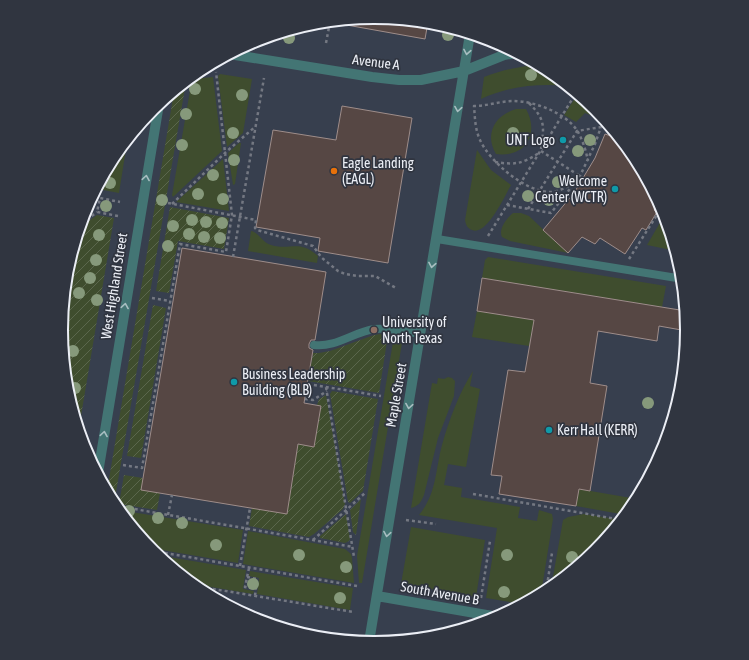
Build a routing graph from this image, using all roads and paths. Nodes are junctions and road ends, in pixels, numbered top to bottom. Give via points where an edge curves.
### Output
1 (329, 28) edge
2 (469, 39) edge
3 (326, 43) dead end
4 (507, 54) edge
5 (240, 56) edge
6 (464, 71) junction
7 (216, 72) dead end
8 (264, 78) dead end
9 (573, 98) edge
10 (528, 102) junction
11 (157, 115) edge
12 (562, 116) junction
13 (256, 126) junction
14 (601, 127) junction
15 (605, 128) edge
16 (577, 131) junction
17 (226, 152) junction
18 (541, 152) junction
19 (588, 161) junction
20 (494, 162) junction
21 (558, 162) junction
22 (580, 176) junction
23 (583, 178) dead end
24 (521, 182) junction
25 (574, 183) junction
26 (540, 190) junction
27 (120, 202) dead end
28 (507, 205) junction
29 (528, 209) junction
30 (97, 212) junction
31 (657, 214) edge
32 (232, 215) junction
33 (118, 216) dead end
34 (240, 216) junction
35 (91, 217) edge
36 (437, 239) junction
37 (482, 247) junction
38 (233, 257) dead end
39 (627, 270) junction
40 (676, 278) edge
41 (396, 288) dead end
42 (152, 298) dead end
43 (170, 301) junction
44 (421, 334) junction
45 (314, 345) dead end
46 (308, 384) dead end
47 (326, 387) junction
48 (327, 391) junction
49 (381, 396) dead end
50 (305, 399) dead end
51 (100, 464) edge
52 (123, 465) dead end
53 (365, 493) dead end
54 (473, 494) dead end
55 (172, 495) dead end
56 (126, 508) edge
57 (250, 508) dead end
58 (347, 509) junction
59 (168, 515) junction
60 (615, 519) edge
61 (406, 520) dead end
62 (436, 524) dead end
63 (246, 528) junction
64 (313, 540) junction
65 (490, 541) dead end
66 (353, 547) junction
67 (552, 553) dead end
68 (166, 554) edge
69 (354, 557) dead end
70 (240, 566) junction
71 (249, 568) junction
72 (247, 578) junction
73 (547, 582) edge
74 (357, 586) dead end
75 (211, 589) edge
76 (256, 589) junction
77 (254, 596) junction
78 (377, 596) junction
79 (481, 598) dead end
80 (352, 612) dead end
81 (487, 615) edge
82 (370, 636) edge

1 - 3 path
2 -> 6 street, Maple Street
4 - 6 street, Avenue A
5 - 6 street, Avenue A via 400,80 421,80
6 -> 36 street, Maple Street
7 - 17 path
8 - 13 path
9 - 12 path
10 - 12 path
10 - 18 path via 539,113 543,123
10 - 20 path via 474,106 475,126 480,140
51 -> 11 street, West Highland Street
12 - 16 path
12 - 18 path
13 - 17 path
13 - 34 path
14 - 15 path
14 - 16 path
14 - 19 path
16 - 19 path
16 - 21 path
17 - 32 path
17 - 32 path via 170,204
18 - 20 path via 520,163
18 - 21 path
18 - 24 path
19 - 22 path
20 - 24 path
21 - 22 path
21 - 26 path
22 - 23 path
22 - 25 path
24 - 26 path
24 - 28 path
25 - 26 path via 560,191
25 - 29 path via 551,213
26 - 29 path
27 - 30 path via 100,198
28 - 29 path
28 - 37 path
30 - 33 path
30 - 35 path
31 - 39 path via 629,259
32 - 34 path
32 - 43 path via 226,252 180,244
34 - 38 path
34 - 41 path via 256,220 257,230 314,246 322,258 338,271 353,276 375,276
36 - 37 lane
36 -> 44 street, Maple Street
37 - 39 lane
39 - 40 lane
42 - 43 path
43 - 52 path via 142,468
44 - 45 lane via 381,328 326,345
44 -> 78 street, Maple Street
46 - 47 path
47 - 48 path
47 - 49 path
48 - 50 path via 313,400
48 - 58 path
53 - 58 path
54 - 60 path
55 - 59 path
56 - 59 path
57 - 63 path
58 - 64 path
58 - 66 path
59 - 63 path
61 - 62 path
63 - 64 path
63 - 70 path
64 - 66 path
65 - 79 path
66 - 69 path
67 - 73 path
68 - 70 path
70 - 71 path
71 - 72 path
71 - 74 path
72 - 76 path via 257,579
72 - 76 path via 245,587
75 - 77 path
76 - 77 path
77 - 80 path
78 - 81 street, South Avenue B
78 - 82 street, Maple Street

